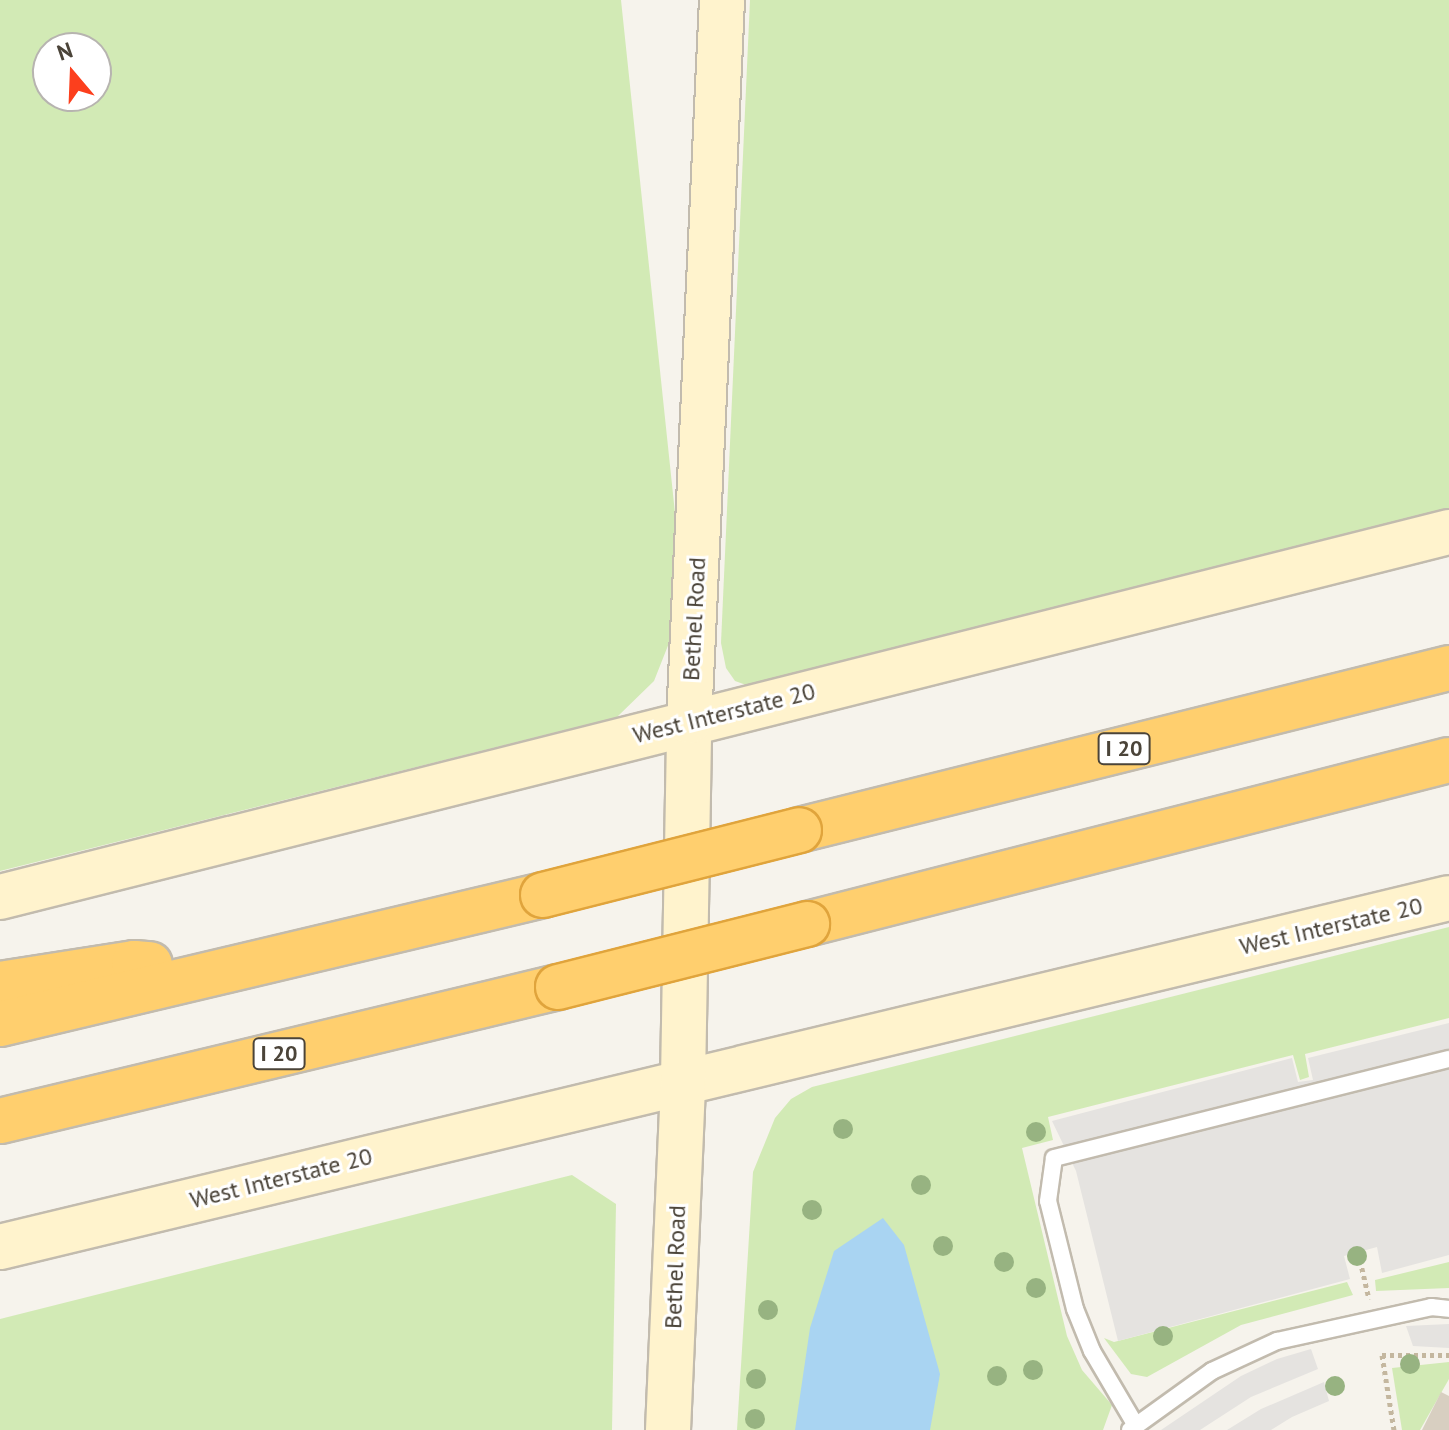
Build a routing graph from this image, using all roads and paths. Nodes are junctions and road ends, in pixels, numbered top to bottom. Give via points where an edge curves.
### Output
1 (722, 0) edge
2 (1449, 532) edge
3 (1449, 668) edge
4 (689, 721) junction
5 (1449, 760) edge
6 (0, 897) edge
7 (1449, 898) edge
8 (228, 968) junction
9 (0, 984) edge
10 (0, 1024) edge
11 (1449, 1059) edge
12 (683, 1080) junction
13 (0, 1121) edge
14 (0, 1247) edge
15 (1449, 1309) edge
16 (1449, 1355) edge
17 (1132, 1427) edge
18 (668, 1430) edge
19 (1394, 1430) edge

1 - 4 main road, Bethel Road
2 - 4 main road, West Interstate 20
3 - 8 highway, I 20, bridge via 543,895
4 - 6 main road, West Interstate 20
4 - 12 main road, Bethel Road
5 - 13 highway, I 20, bridge via 558,987
7 - 12 main road, West Interstate 20
8 - 9 highway via 134,963
8 - 10 highway, I 20
11 - 17 lane via 1054,1158 1048,1201 1075,1309
12 - 14 main road, West Interstate 20
12 - 18 main road, Bethel Road
15 - 17 lane via 1431,1307 1277,1341 1212,1371
16 - 19 path via 1382,1355

